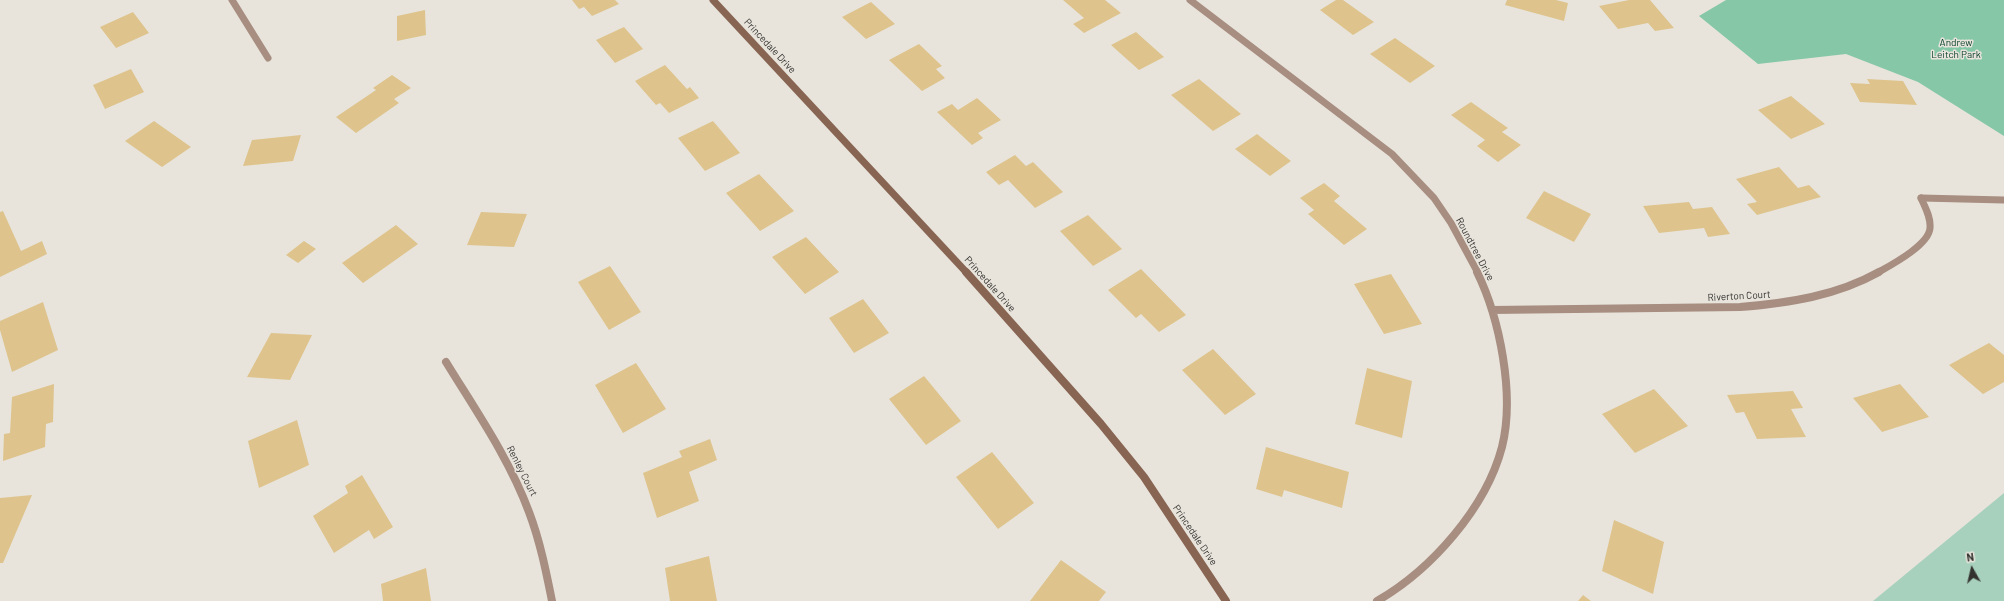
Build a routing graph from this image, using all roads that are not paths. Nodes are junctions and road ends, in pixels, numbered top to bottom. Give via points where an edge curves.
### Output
1 (232, 0) edge
2 (714, 0) edge
3 (1190, 0) edge
4 (268, 58) dead end
5 (2004, 200) edge
6 (1492, 310) junction
7 (446, 362) dead end
8 (552, 601) edge
9 (1226, 601) edge
10 (1377, 601) edge

1 - 4 street
2 - 9 street, Princedale Drive via 965,270 1102,424 1144,477
3 - 6 street, Roundtree Drive via 1392,154 1413,173 1435,198 1459,235 1481,278
5 - 6 street, Riverton Court via 1921,198 1930,231 1924,241 1890,267 1869,279 1810,299 1740,307
6 - 10 street, Roundtree Drive via 1498,333 1506,406 1505,433 1498,458 1466,519 1439,552 1412,578
7 - 8 street, Renley Court via 510,468 525,500 544,559

